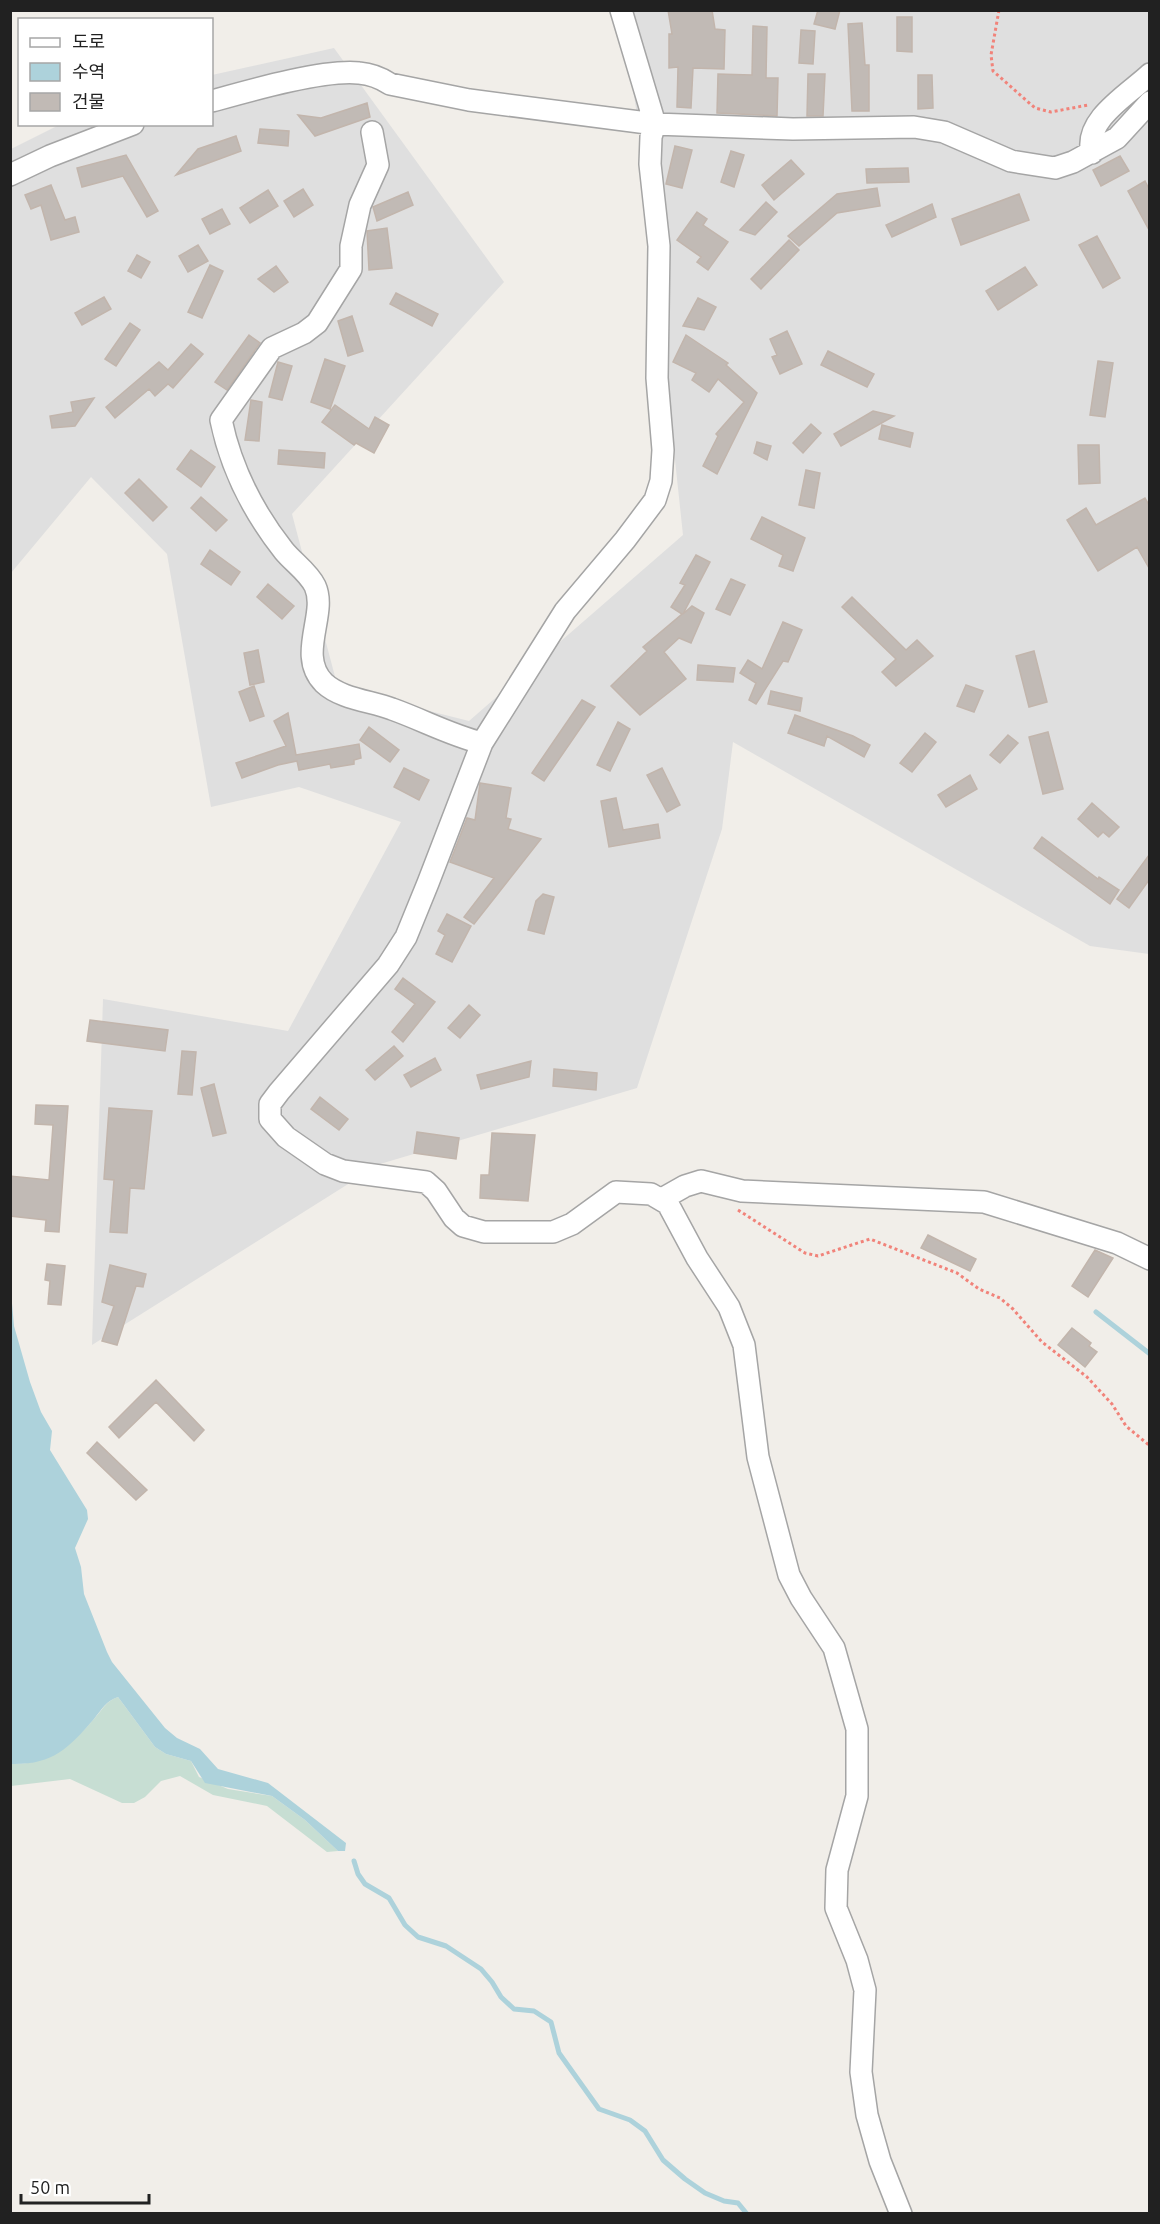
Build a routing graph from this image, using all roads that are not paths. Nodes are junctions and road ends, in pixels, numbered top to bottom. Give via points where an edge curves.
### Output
1 (621, 10) edge
2 (1149, 74) edge
3 (213, 101) edge
4 (1149, 102) edge
5 (655, 124) junction
6 (128, 126) edge
7 (372, 132) dead end
8 (1092, 153) junction
9 (10, 176) edge
10 (482, 743) junction
11 (662, 1199) junction
12 (1149, 1259) edge
13 (901, 2214) edge

1 - 5 street
2 - 8 street via 1094,130
3 - 5 street via 271,86 359,72 390,84 469,100
4 - 8 street via 1117,138
5 - 8 street via 794,129 914,127 944,132 1011,161 1055,168
5 - 10 street via 650,164 658,246 661,481 655,500 565,610
6 - 9 street
7 - 10 street via 378,165 360,205 351,246 351,269 317,323 272,348 221,420 235,469 262,518 314,586 317,609 313,657 323,682 333,690 393,709 453,736
10 - 11 street via 406,937 388,965 270,1104 270,1119 286,1137 325,1164 343,1171 426,1182 463,1226 484,1232 554,1232 572,1224 616,1192 651,1194
11 - 12 street via 701,1181 741,1191 984,1202 1117,1243
11 - 13 street via 737,1325 748,1367 758,1457 789,1575 834,1648 855,1719 858,1786 837,1870 836,1908 866,1990 861,2072 869,2126

